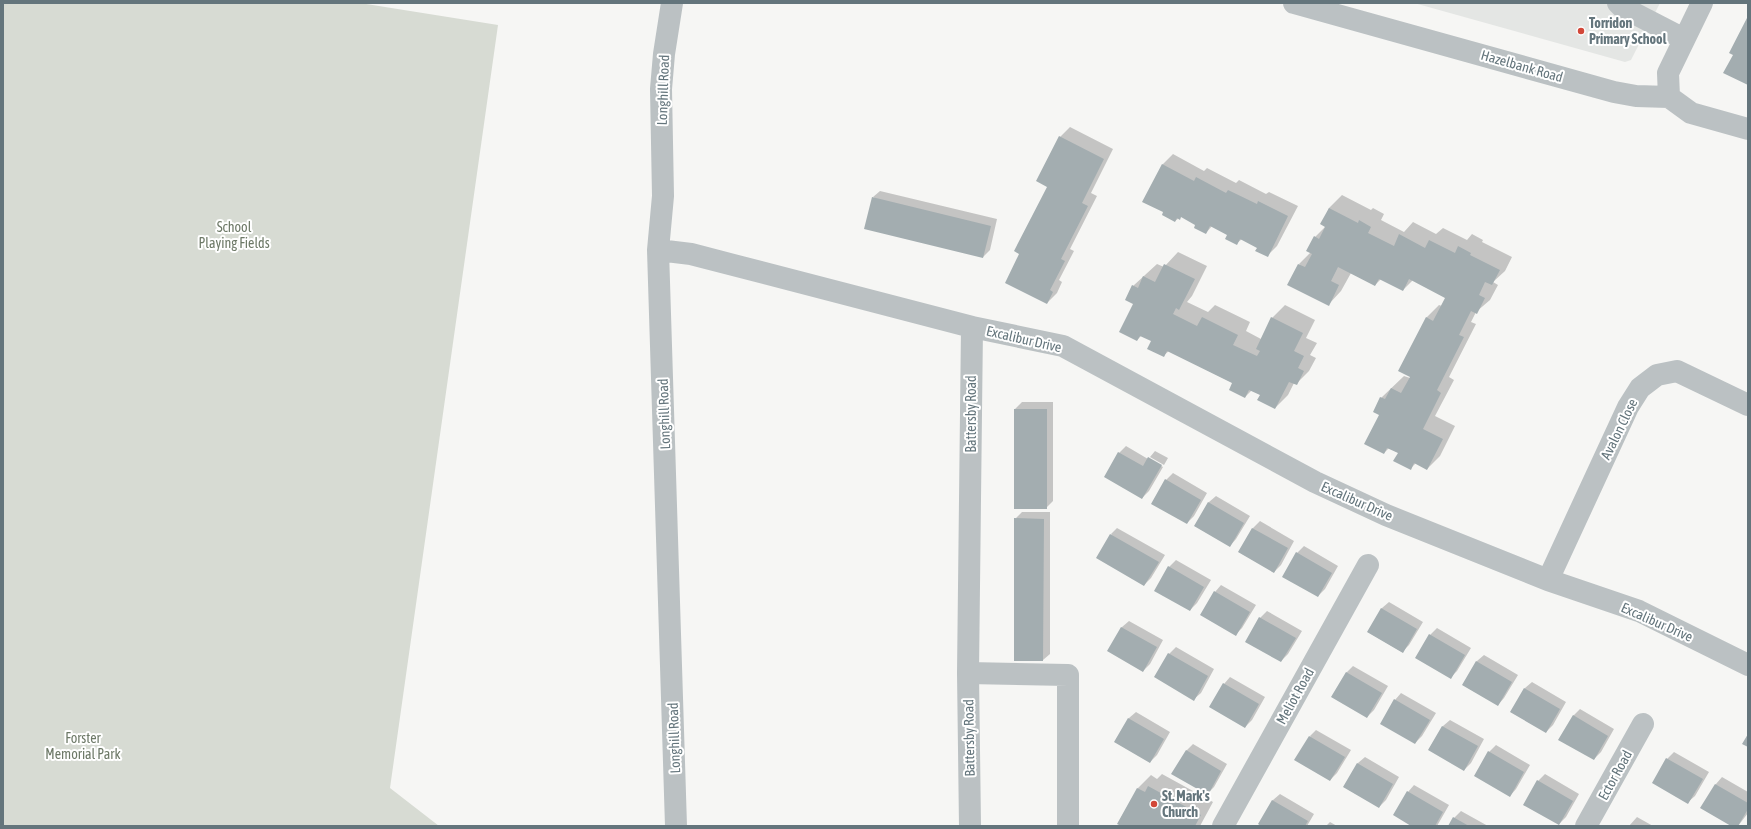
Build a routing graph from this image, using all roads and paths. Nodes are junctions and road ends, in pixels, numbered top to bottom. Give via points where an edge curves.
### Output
1 (672, 3) edge
2 (1294, 3) edge
3 (1618, 3) edge
4 (1702, 3) edge
5 (1684, 39) junction
6 (1669, 97) junction
7 (1748, 129) edge
8 (658, 250) junction
9 (972, 327) junction
10 (1748, 405) edge
11 (1368, 565) dead end
12 (1548, 580) junction
13 (1748, 665) edge
14 (968, 673) junction
15 (1643, 724) dead end
16 (676, 826) edge
17 (970, 826) edge
18 (1068, 826) edge
19 (1223, 826) edge
20 (1586, 826) edge

1 - 8 street, Longhill Road via 661,89 663,196
2 - 6 street, Hazelbank Road via 1614,92
3 - 5 street
4 - 5 street
5 - 6 street via 1668,73
6 - 7 street via 1691,113
8 - 9 street via 691,254
8 - 16 street, Longhill Road
9 - 12 street, Excalibur Drive via 1063,346 1315,482 1386,515
9 - 14 street, Battersby Road
10 - 12 street, Avalon Close via 1677,371 1657,375 1640,388 1628,407
11 - 19 street, Meliot Road
12 - 13 street, Excalibur Drive via 1639,611
14 - 17 street, Battersby Road
14 - 18 street via 1068,675
15 - 20 street, Ector Road

